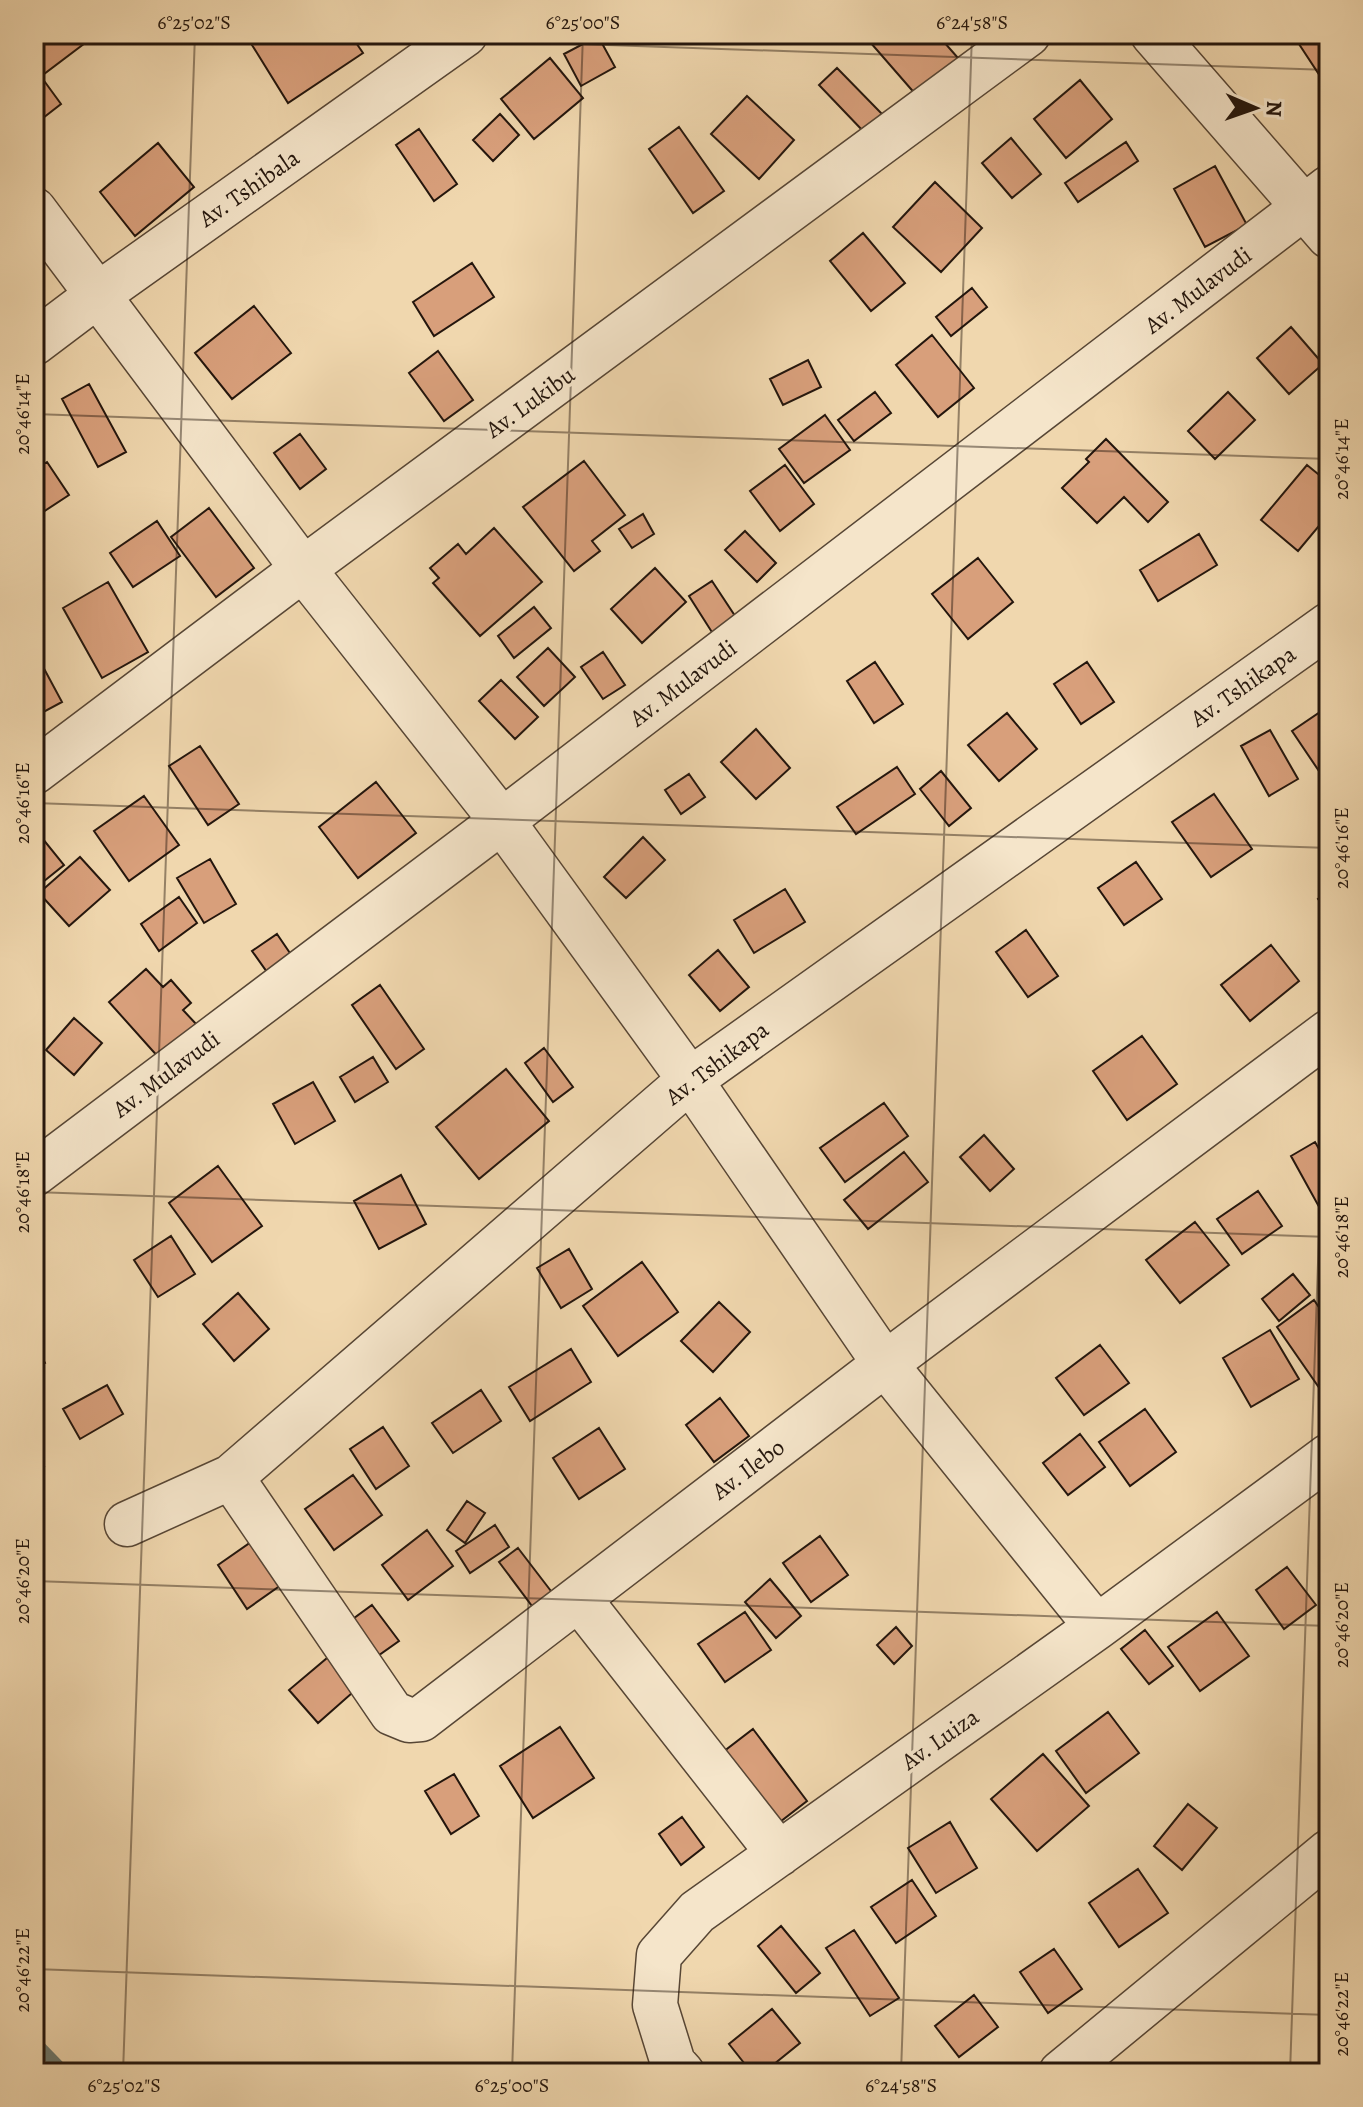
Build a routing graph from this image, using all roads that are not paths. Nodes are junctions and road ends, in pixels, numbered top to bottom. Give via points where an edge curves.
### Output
1 (465, 34) edge
2 (1028, 34) edge
3 (1153, 34) edge
4 (34, 210) edge
5 (1321, 210) edge
6 (99, 294) junction
7 (34, 343) edge
8 (303, 569) junction
9 (1329, 625) edge
10 (34, 772) edge
11 (502, 821) junction
12 (1329, 1032) edge
13 (690, 1080) junction
14 (34, 1174) edge
15 (885, 1364) junction
16 (1329, 1456) edge
17 (231, 1477) junction
18 (127, 1524) dead end
19 (579, 1599) junction
20 (1097, 1627) junction
21 (1329, 1852) edge
22 (779, 1854) junction
23 (682, 2073) edge
24 (1061, 2073) edge

1 - 6 street, Av. Tshibala
2 - 8 street, Av. Lukibu
3 - 5 street
4 - 6 street
5 - 11 street, Av. Mulavudi
6 - 7 street, Av. Tshibala
6 - 8 street
8 - 10 street, Av. Lukibu
8 - 11 street
9 - 13 street, Av. Tshikapa
11 - 13 street
11 - 14 street, Av. Mulavudi
12 - 15 street, Av. Ilebo
13 - 15 street
13 - 17 street, Av. Tshikapa
15 - 19 street, Av. Ilebo
15 - 20 street
16 - 20 street, Av. Luiza
17 - 18 street, Av. Tshikapa
17 - 19 street, Av. Ilebo via 392,1713 409,1720 421,1719 441,1705
19 - 22 street
20 - 22 street, Av. Luiza
21 - 24 street
22 - 23 street, Av. Luiza via 697,1912 659,1955 655,2005 673,2063

